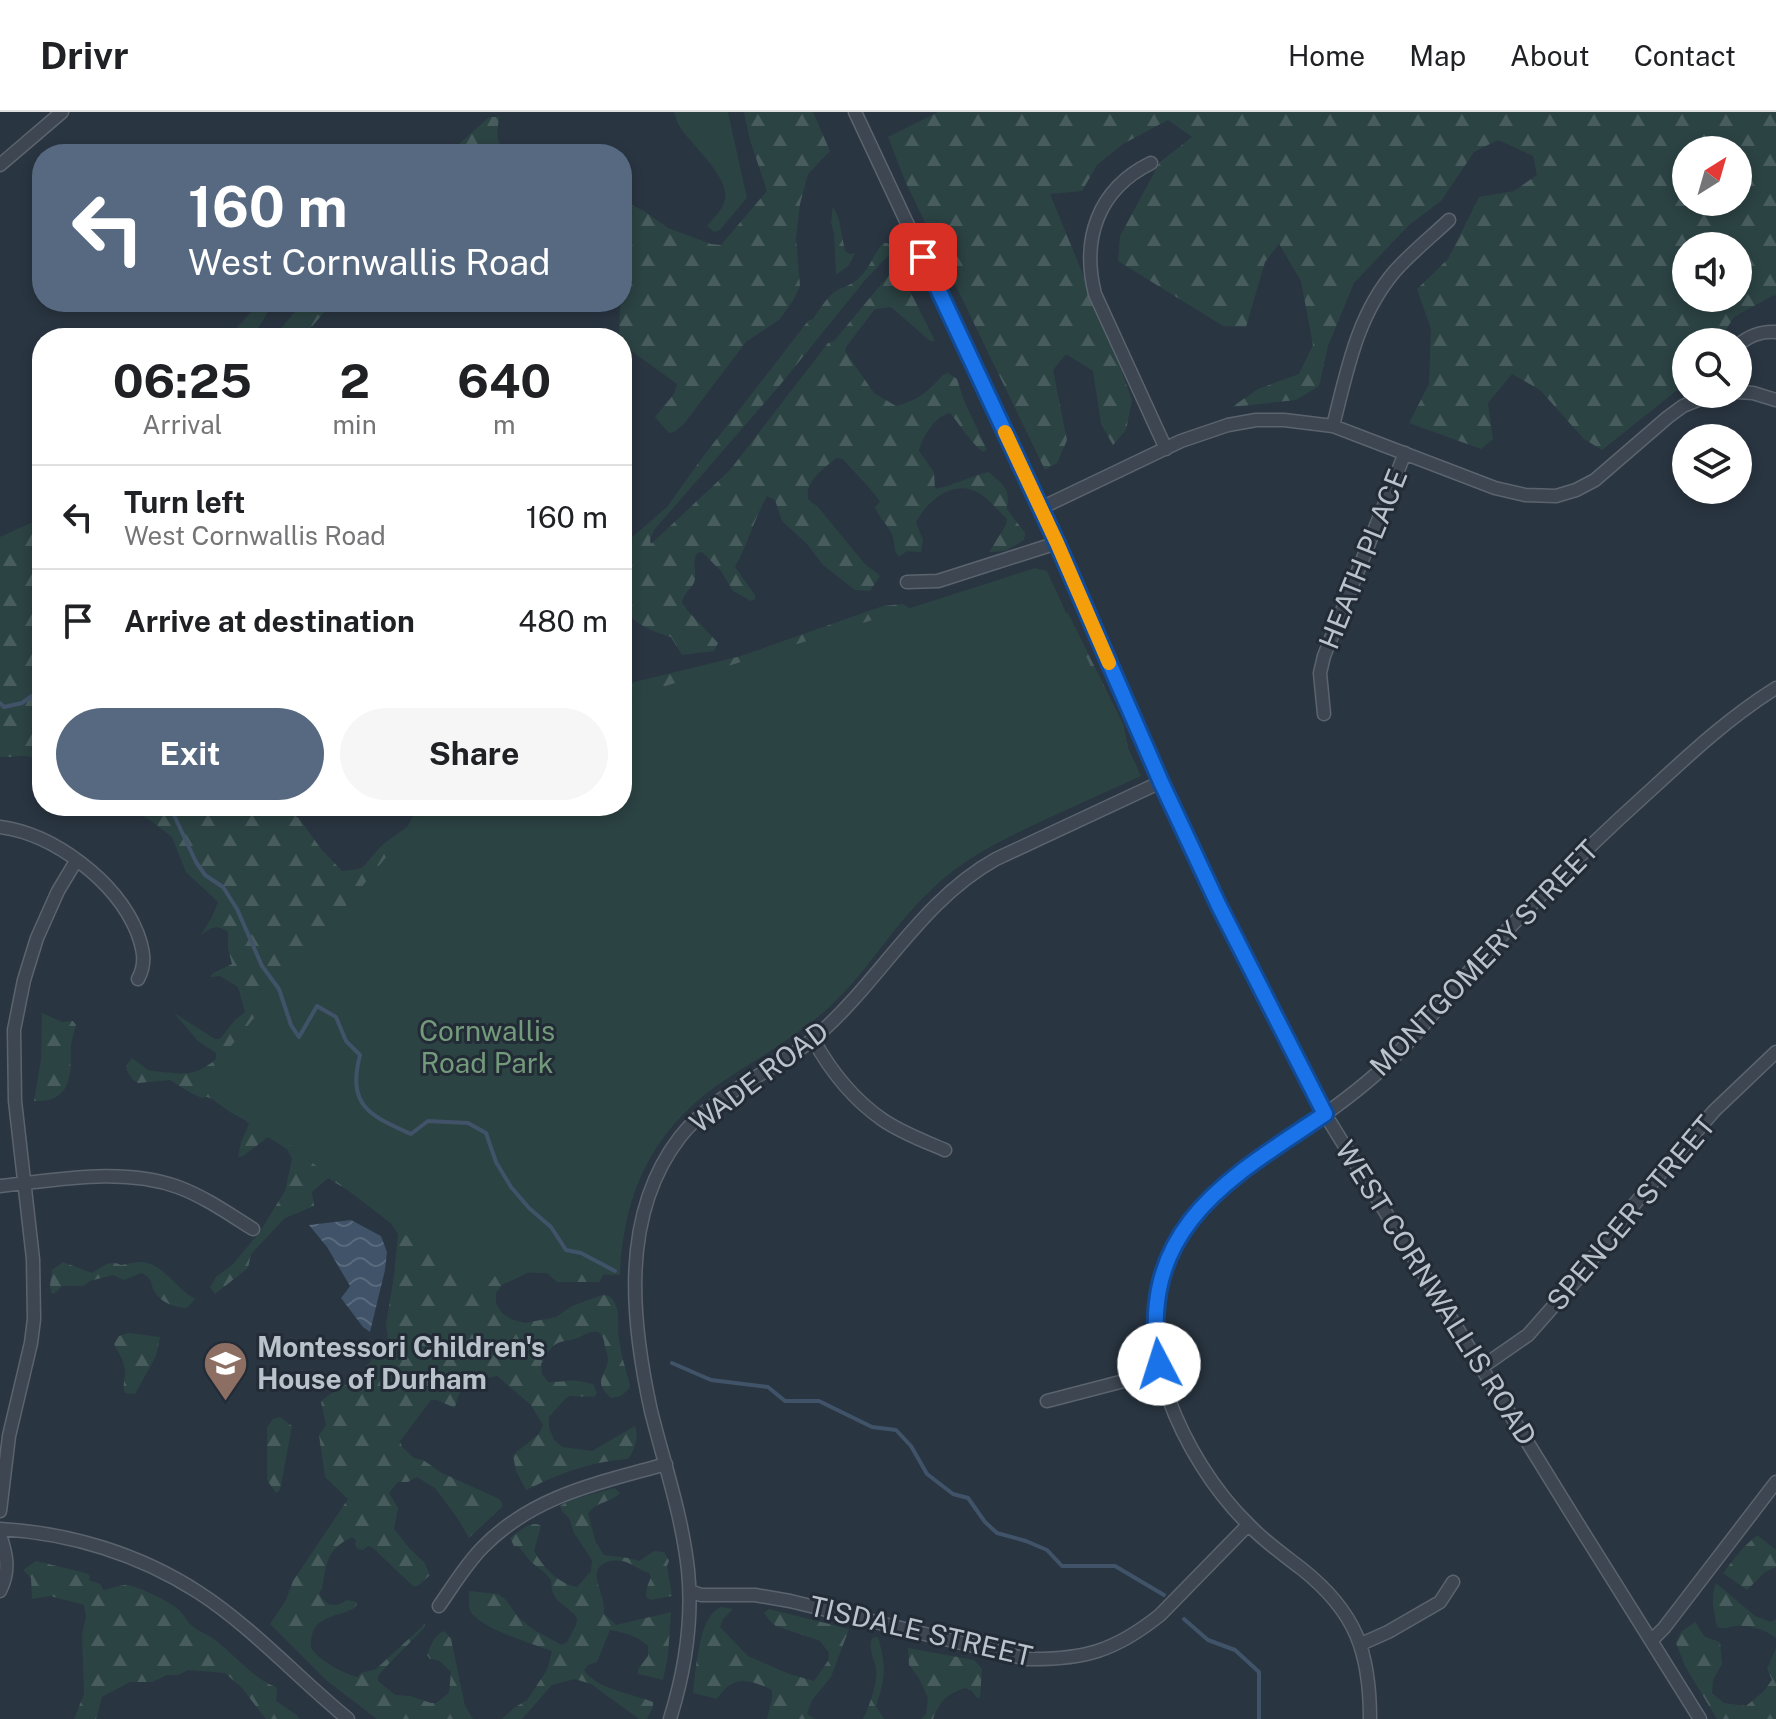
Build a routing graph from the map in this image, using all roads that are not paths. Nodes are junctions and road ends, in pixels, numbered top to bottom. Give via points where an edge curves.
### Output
1 (62, 112) edge
2 (855, 112) edge
3 (1151, 163) dead end
4 (0, 165) edge
5 (1449, 220) dead end
6 (1776, 332) edge
7 (1752, 335) edge
8 (1752, 393) edge
9 (1776, 400) edge
10 (1680, 408) edge
11 (1333, 426) junction
12 (1166, 449) junction
13 (1405, 453) junction
14 (1041, 508) junction
15 (1057, 543) junction
16 (907, 582) dead end
17 (1776, 688) edge
18 (1324, 714) dead end
19 (1161, 782) junction
20 (0, 827) edge
21 (76, 861) junction
22 (138, 979) dead end
23 (7, 1029) edge
24 (813, 1039) junction
25 (1776, 1052) edge
26 (1325, 1114) junction
27 (945, 1150) dead end
28 (25, 1184) junction
29 (0, 1186) edge
30 (253, 1229) dead end
31 (1482, 1367) junction
32 (1162, 1376) junction
33 (1047, 1401) dead end
34 (666, 1464) junction
35 (1776, 1482) edge
36 (0, 1511) edge
37 (1248, 1525) junction
38 (0, 1532) edge
39 (3, 1575) edge
40 (1453, 1582) dead end
41 (0, 1591) edge
42 (690, 1591) junction
43 (439, 1606) dead end
44 (1652, 1640) junction
45 (1361, 1644) junction
46 (1698, 1715) edge
47 (348, 1719) edge
48 (670, 1719) edge
49 (1370, 1719) edge
50 (1684, 1719) edge

1 - 4 street
2 - 14 street, WEST CORNWALLIS ROAD
3 - 12 street via 1131,175 1105,203 1089,256 1095,294
5 - 11 street via 1408,257 1378,295 1353,347
6 - 7 street
8 - 9 street
10 - 13 street via 1595,480 1556,496 1495,488
11 - 12 street via 1242,422
11 - 13 street
12 - 14 street
13 - 18 street, HEATH PLACE via 1324,656
14 - 15 street, WEST CORNWALLIS ROAD
15 - 16 street via 938,581
15 - 19 street, WEST CORNWALLIS ROAD
17 - 26 street, MONTGOMERY STREET via 1724,724 1578,856 1409,1042
19 - 24 street, WADE ROAD via 970,875 929,912 858,996
19 - 26 street, WEST CORNWALLIS ROAD
20 - 21 street via 37,838
21 - 22 street via 103,881 129,915 144,956
21 - 23 street via 37,938
23 - 28 street
24 - 27 street via 852,1094 871,1111
24 - 34 street, WADE ROAD via 698,1118 661,1166 644,1208 636,1265 636,1325
25 - 31 street, SPENCER STREET via 1714,1111 1528,1335
26 - 31 street, WEST CORNWALLIS ROAD
26 - 32 street, MONTGOMERY STREET via 1217,1191 1180,1236 1163,1274 1156,1310
28 - 29 street
28 - 30 street via 89,1177 148,1180 196,1195
28 - 36 street via 34,1331 9,1436
31 - 44 street, WEST CORNWALLIS ROAD
32 - 33 street via 1151,1374
32 - 37 street, MONTGOMERY STREET via 1200,1463
34 - 42 street, WADE ROAD
34 - 43 street via 571,1491 523,1514 482,1548
35 - 44 street
37 - 42 street, TISDALE STREET via 1152,1622 1127,1639 1085,1655 1027,1659 790,1601
37 - 45 street, MONTGOMERY STREET via 1338,1603
38 - 39 street via 7,1554
38 - 47 street via 94,1544 162,1570 238,1623
39 - 41 street
40 - 45 street via 1440,1602
42 - 48 street, WADE ROAD via 684,1664
44 - 46 street, WEST CORNWALLIS ROAD
45 - 49 street, MONTGOMERY STREET
46 - 50 street

